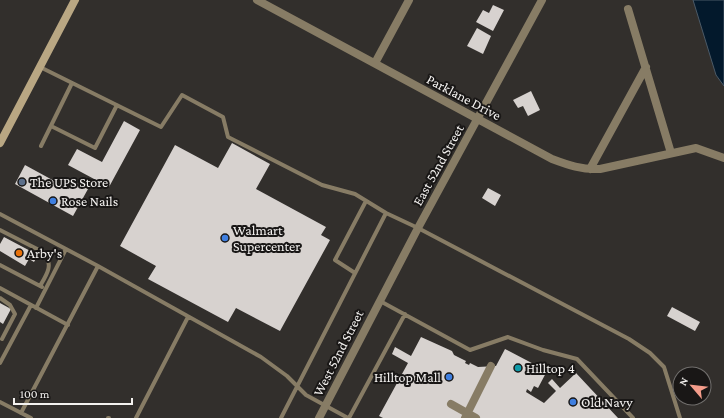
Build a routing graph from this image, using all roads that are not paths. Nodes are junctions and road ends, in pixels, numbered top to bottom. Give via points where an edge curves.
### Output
1 (75, 0) edge
2 (257, 0) edge
3 (409, 0) edge
4 (542, 0) edge
5 (270, 3) edge
6 (628, 9) dead end
7 (375, 63) junction
8 (40, 67) junction
9 (646, 67) junction
10 (72, 83) junction
11 (117, 106) junction
12 (478, 119) junction
13 (51, 126) junction
14 (0, 143) edge
15 (41, 146) dead end
16 (671, 153) junction
17 (724, 158) edge
18 (590, 169) junction
19 (366, 201) junction
20 (386, 213) junction
21 (2, 215) edge
22 (0, 221) edge
23 (418, 228) junction
24 (0, 230) edge
25 (66, 249) junction
26 (0, 265) edge
27 (98, 266) junction
28 (355, 273) junction
29 (40, 286) junction
30 (0, 288) edge
31 (46, 289) junction
32 (0, 298) edge
33 (380, 301) junction
34 (31, 305) junction
35 (36, 308) junction
36 (405, 314) junction
37 (188, 317) junction
38 (68, 325) junction
39 (2, 339) dead end
40 (0, 363) edge
41 (491, 366) dead end
42 (297, 387) junction
43 (0, 402) edge
44 (451, 404) dead end
45 (326, 405) junction
46 (21, 413) junction
47 (466, 416) edge
48 (31, 418) edge
49 (136, 418) edge
50 (280, 418) edge
51 (319, 418) edge
52 (349, 418) edge
53 (476, 418) edge
54 (633, 418) edge
55 (680, 418) edge

1 - 8 main road
2 - 5 street, Parklane Drive
3 - 7 street
4 - 12 street, East 52nd Street
5 - 7 street, Parklane Drive
6 - 9 street
7 - 12 street, Parklane Drive
8 - 10 lane
8 - 14 main road
9 - 16 street
9 - 18 street
10 - 11 lane
10 - 13 lane
11 - 13 lane via 95,148
11 - 19 lane via 161,127 182,95 223,117 228,137 322,185 355,194
12 - 18 street, Parklane Drive via 552,158
12 - 23 street, East 52nd Street
13 - 15 lane
16 - 17 street, Parklane Drive via 696,148
16 - 18 street, Parklane Drive via 626,164
19 - 20 lane
19 - 28 lane via 334,260
20 - 23 lane
20 - 28 lane
21 - 22 lane
21 - 25 lane
23 - 33 street, East 52nd Street
23 - 55 lane via 629,339 650,353 664,367
24 - 29 lane via 45,253 49,259 49,270
25 - 27 lane
25 - 31 lane
26 - 29 lane
27 - 37 lane
27 - 38 lane
28 - 42 lane
29 - 31 lane
30 - 34 lane
31 - 35 lane
32 - 39 lane via 10,305 15,314
33 - 36 lane
33 - 45 street, West 52nd Street
34 - 35 lane
34 - 40 lane
35 - 38 lane
36 - 52 lane
36 - 54 lane via 470,350 508,337 577,359
37 - 42 lane via 261,357 287,376
37 - 49 lane
38 - 46 lane
41 - 47 street
42 - 45 lane via 306,395
42 - 50 lane
43 - 46 lane
44 - 47 street
45 - 51 street, West 52nd Street
45 - 52 lane
46 - 48 lane
47 - 53 street

